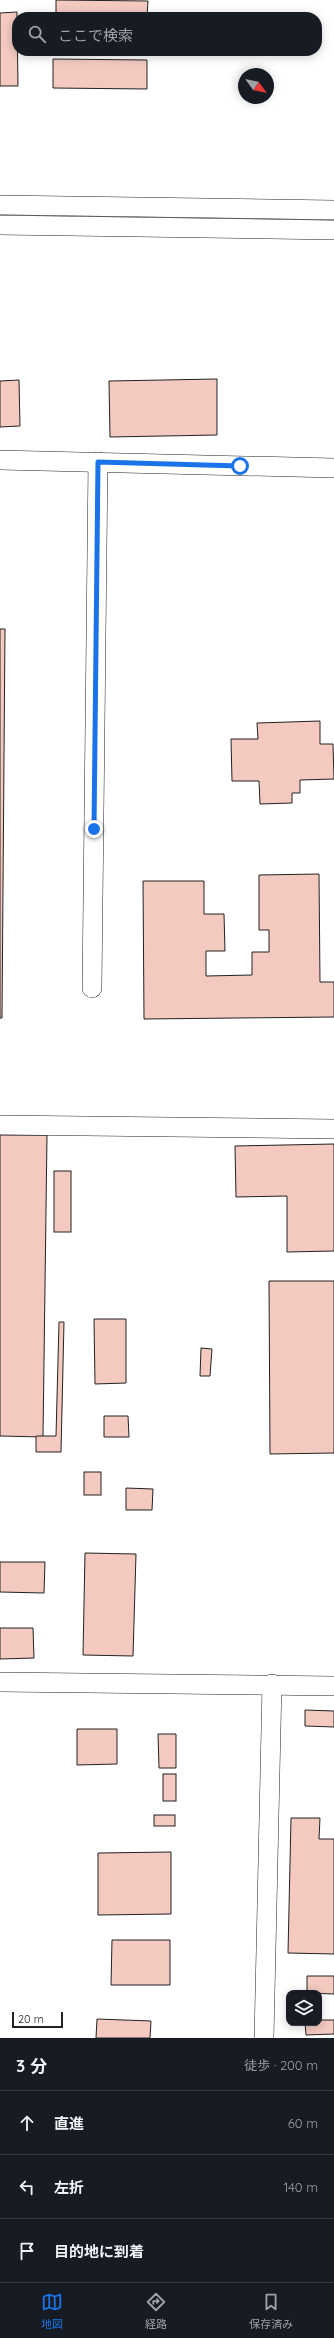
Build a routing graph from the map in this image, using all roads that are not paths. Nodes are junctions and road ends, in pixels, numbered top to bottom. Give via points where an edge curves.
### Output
1 (0, 205) edge
2 (334, 210) edge
3 (0, 225) edge
4 (334, 230) edge
5 (0, 460) edge
6 (98, 462) junction
7 (334, 468) edge
8 (92, 988) dead end
9 (0, 1125) edge
10 (334, 1129) edge
11 (0, 1682) edge
12 (272, 1684) junction
13 (334, 1686) edge
14 (264, 2038) edge

1 - 2 street
3 - 4 street
5 - 6 street
6 - 7 street
6 - 8 street
9 - 10 street
11 - 12 street
12 - 13 street
12 - 14 street

